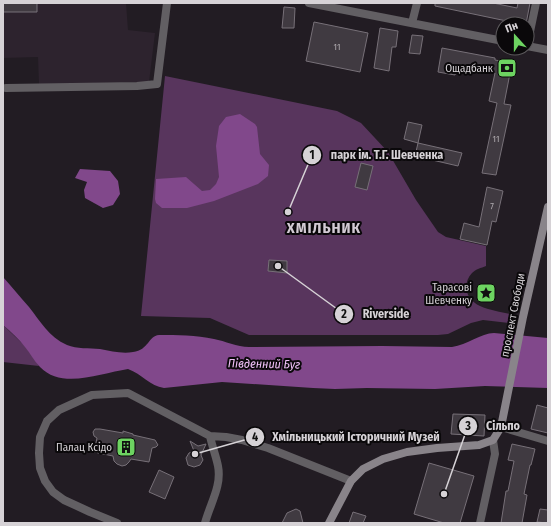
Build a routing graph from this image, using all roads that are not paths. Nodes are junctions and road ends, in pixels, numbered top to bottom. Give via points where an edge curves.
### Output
1 (167, 3) edge
2 (309, 3) edge
3 (417, 3) edge
4 (536, 3) edge
5 (533, 16) edge
6 (412, 23) junction
7 (495, 39) edge
8 (535, 48) edge
9 (548, 50) edge
10 (6, 88) dead end
11 (548, 207) edge
12 (501, 427) junction
13 (210, 436) junction
14 (494, 440) junction
15 (548, 441) edge
16 (351, 482) junction
17 (117, 523) edge
18 (205, 523) edge
19 (329, 523) edge
20 (480, 523) edge

1 - 10 street via 157,84
2 - 6 street
3 - 6 street
4 - 5 street
6 - 7 street
8 - 9 street
11 - 12 main road, проспект Свободи
12 - 14 main road, проспект Свободи
12 - 15 street
13 - 16 street via 242,440 268,448
13 - 17 street via 128,393 92,395 59,410 47,421 40,437 39,453 40,468 45,481 53,492 64,500
13 - 18 street via 219,467 218,483
14 - 16 main road via 479,445 407,452 383,459 362,469
14 - 20 street via 495,454
16 - 19 main road

